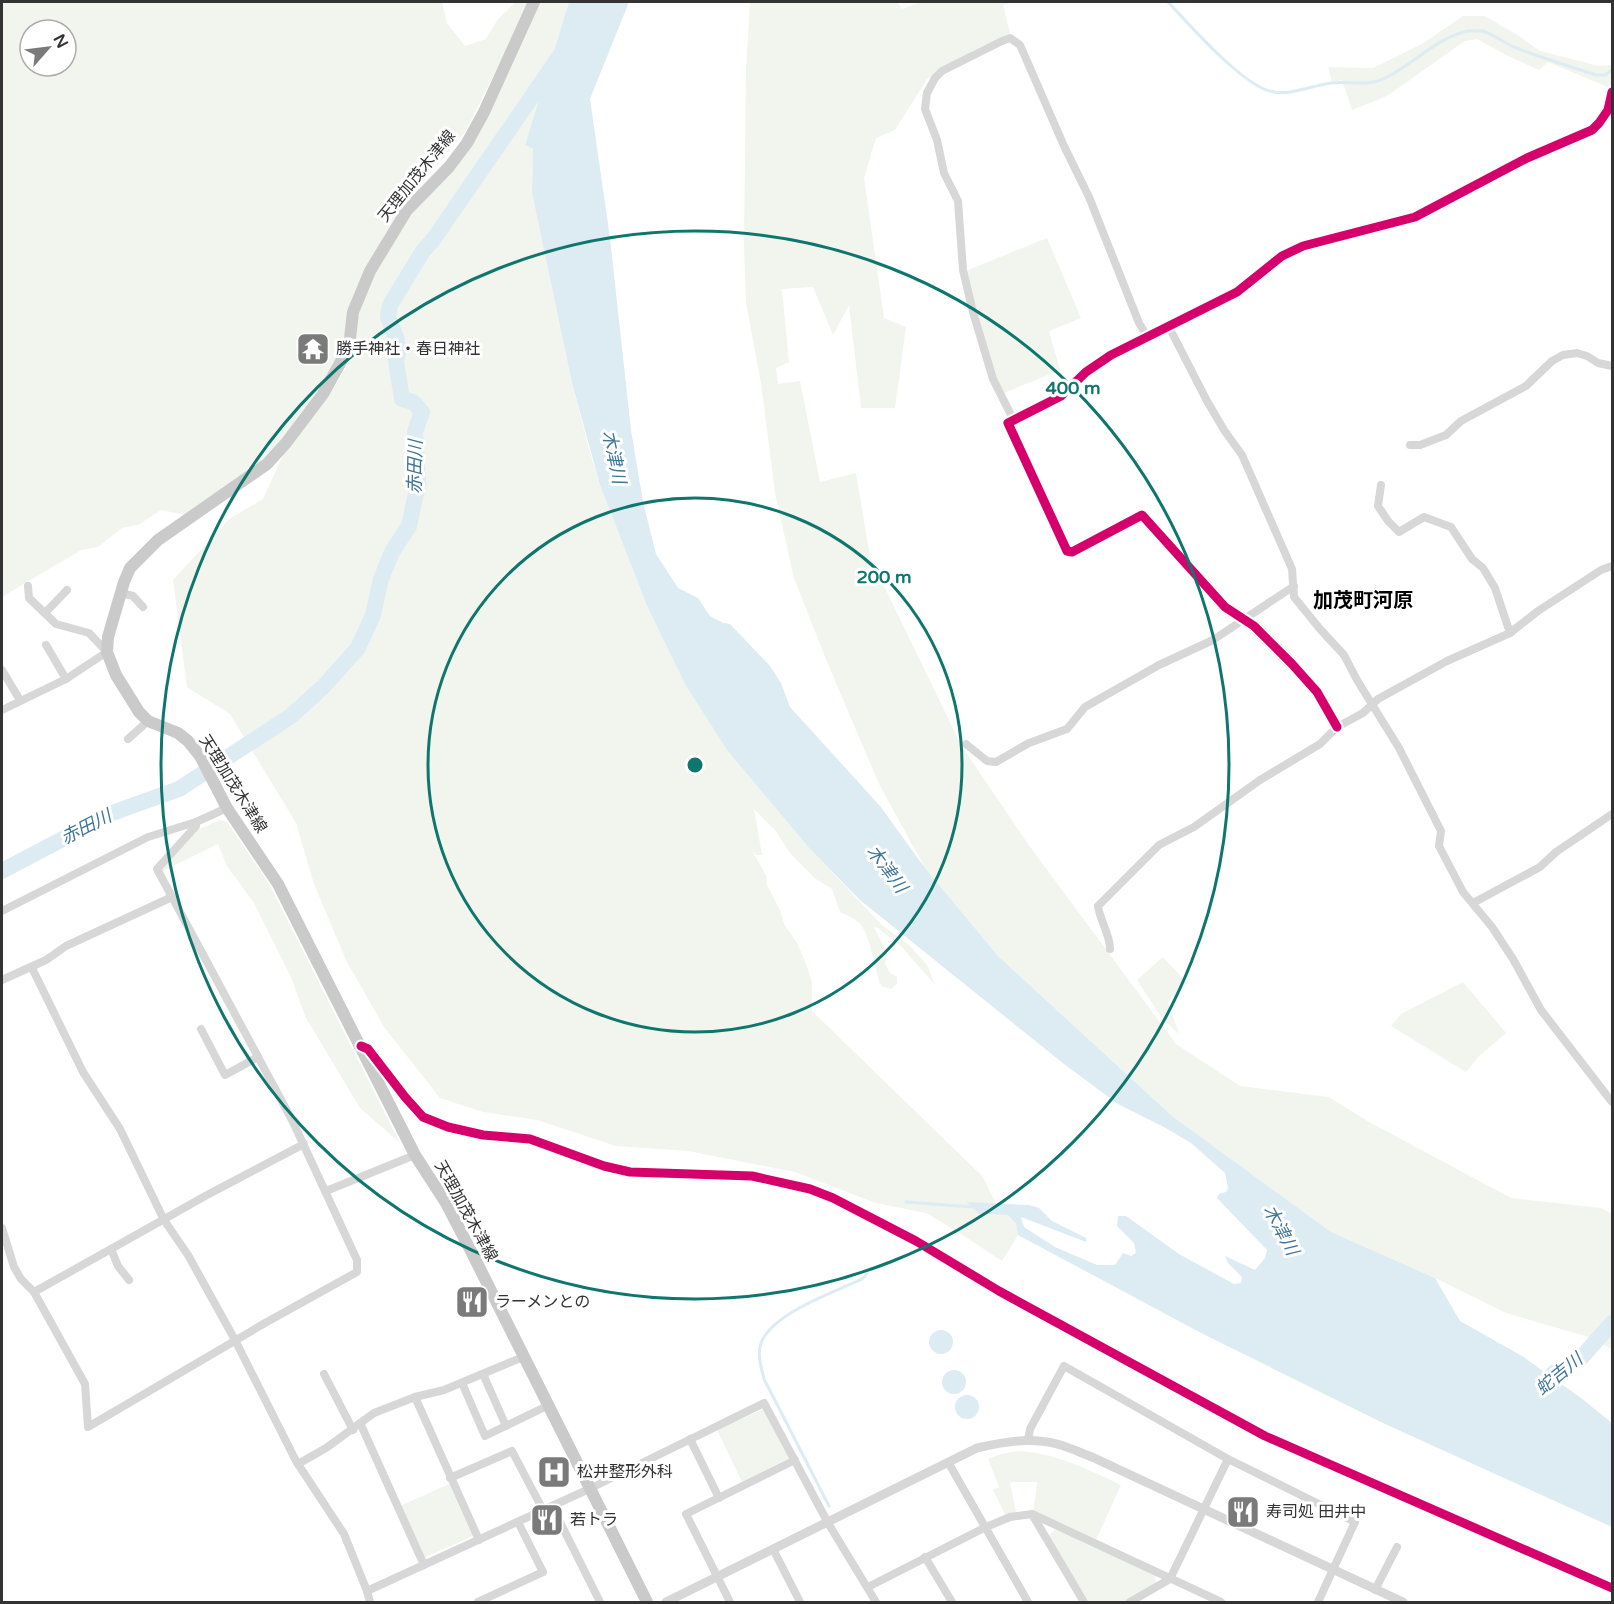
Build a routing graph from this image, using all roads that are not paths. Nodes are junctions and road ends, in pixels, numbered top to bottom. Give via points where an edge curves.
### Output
1 (534, 2) edge
2 (1612, 92) edge
3 (1169, 327) junction
4 (1148, 338) junction
5 (1612, 366) edge
6 (1013, 419) junction
7 (1410, 445) dead end
8 (1381, 485) dead end
9 (1612, 566) edge
10 (28, 586) dead end
11 (1294, 586) junction
12 (68, 590) dead end
13 (121, 593) junction
14 (143, 607) dead end
15 (45, 613) junction
16 (1245, 620) junction
17 (1510, 633) junction
18 (46, 645) dead end
19 (107, 652) junction
20 (2, 669) edge
21 (66, 679) junction
22 (20, 700) junction
23 (1372, 704) junction
24 (2, 710) edge
25 (148, 721) junction
26 (1337, 727) junction
27 (128, 739) dead end
28 (966, 744) dead end
29 (227, 808) junction
30 (1612, 814) edge
31 (196, 822) junction
32 (172, 897) junction
33 (1473, 903) junction
34 (2, 911) edge
35 (1110, 949) dead end
36 (32, 968) junction
37 (2, 980) edge
38 (201, 1029) dead end
39 (361, 1046) junction
40 (258, 1057) junction
41 (1612, 1087) edge
42 (1610, 1099) edge
43 (304, 1144) junction
44 (415, 1155) junction
45 (326, 1191) junction
46 (165, 1220) junction
47 (2, 1228) edge
48 (111, 1250) junction
49 (129, 1280) dead end
50 (34, 1292) junction
51 (235, 1340) junction
52 (523, 1357) junction
53 (324, 1374) dead end
54 (483, 1374) junction
55 (462, 1383) junction
56 (414, 1397) junction
57 (547, 1406) junction
58 (361, 1425) junction
59 (506, 1426) junction
60 (353, 1430) junction
61 (690, 1439) junction
62 (1028, 1440) junction
63 (1228, 1459) junction
64 (795, 1460) junction
65 (948, 1462) junction
66 (298, 1464) junction
67 (450, 1478) junction
68 (589, 1489) junction
69 (720, 1498) junction
70 (552, 1506) junction
71 (1204, 1509) junction
72 (543, 1510) junction
73 (1032, 1514) junction
74 (518, 1522) junction
75 (828, 1523) junction
76 (984, 1528) junction
77 (479, 1540) junction
78 (1397, 1547) dead end
79 (773, 1549) junction
80 (925, 1557) junction
81 (424, 1565) junction
82 (1333, 1570) junction
83 (717, 1577) junction
84 (1170, 1579) junction
85 (868, 1587) junction
86 (1612, 1588) edge
87 (1375, 1590) junction
88 (367, 1591) junction
89 (370, 1602) edge
90 (478, 1602) edge
91 (600, 1602) edge
92 (647, 1602) edge
93 (666, 1602) edge
94 (730, 1602) edge
95 (800, 1602) edge
96 (876, 1602) edge
97 (952, 1602) edge
98 (1028, 1602) edge
99 (1084, 1602) edge
100 (1130, 1602) edge
101 (1221, 1602) edge
102 (1318, 1602) edge
103 (1403, 1602) edge

1 - 13 main road, 天理加茂木津線 via 467,143 407,210 370,271 353,312 349,347 323,394 267,464 138,558
2 - 3 street via 1608,110 1599,123 1580,137 1527,158 1415,217 1293,251 1237,292
3 - 4 street
3 - 11 street via 1213,411 1242,455 1292,569
4 - 6 street via 1111,355 1061,396
4 - 6 street via 1020,45 1010,38 942,71 927,93 925,109 944,173 958,201 963,270 973,312 993,379
5 - 7 street via 1577,353 1563,355 1526,386 1461,421 1446,435
6 - 16 street via 1008,423 1066,551 1072,552 1142,515 1225,607
8 - 17 street via 1378,506 1399,532 1424,517 1451,527 1495,588
9 - 17 street via 1538,611
10 - 15 street via 29,598
11 - 16 street
11 - 23 street via 1294,597 1344,655
12 - 15 street
13 - 14 street via 133,596
13 - 19 main road, 天理加茂木津線
15 - 19 street via 56,624 89,633
16 - 26 street via 1305,678
16 - 28 street via 1085,707 1067,729 1029,743 996,762 987,761
17 - 23 street via 1447,661
18 - 21 street
19 - 21 street
19 - 25 main road, 天理加茂木津線 via 132,702
20 - 22 street
21 - 22 street
22 - 24 street
23 - 26 street
23 - 33 street via 1400,748 1441,831 1439,846
25 - 27 street
25 - 29 main road, 天理加茂木津線 via 188,741
26 - 35 street via 1320,744 1159,845 1131,872 1098,906
29 - 31 street
29 - 39 main road, 天理加茂木津線 via 278,884
30 - 33 street via 1540,867
31 - 32 street via 157,869
31 - 34 street via 148,837
32 - 36 street via 66,946
32 - 40 street
33 - 42 street via 1513,959 1541,1010
36 - 37 street
36 - 46 street via 83,1072 120,1129
38 - 40 street via 225,1075
39 - 44 main road, 天理加茂木津線
39 - 86 street via 368,1049 423,1117 448,1127 530,1139 604,1167 630,1172 752,1176 833,1198 1265,1436
40 - 43 street
41 - 42 street
43 - 45 street
43 - 46 street
44 - 45 street
44 - 52 main road, 天理加茂木津線 via 446,1203
45 - 51 street via 357,1260 357,1272
46 - 48 street
46 - 51 street
47 - 50 street via 14,1267
48 - 49 street
48 - 50 street
50 - 51 street via 85,1384 88,1427
51 - 66 street
52 - 54 street
52 - 57 main road, 天理加茂木津線
53 - 60 street
54 - 55 street
54 - 59 street
55 - 56 street
55 - 59 street via 485,1436
56 - 58 street via 374,1413
56 - 67 street
57 - 59 street
57 - 68 main road, 天理加茂木津線
58 - 60 street
58 - 81 street
60 - 66 street
61 - 64 street via 764,1402
61 - 68 street
61 - 69 street
62 - 63 street via 1030,1429 1064,1366
62 - 65 street via 977,1448
62 - 71 street via 1056,1444 1092,1457
63 - 71 street
63 - 82 street via 1355,1522
64 - 69 street
64 - 75 street
65 - 75 street
65 - 76 street
66 - 88 street via 344,1534
67 - 72 street via 512,1451
67 - 77 street
68 - 70 street
68 - 92 main road, 天理加茂木津線
69 - 83 street via 686,1514
70 - 72 street
70 - 91 street
71 - 82 street
71 - 84 street
72 - 74 street
73 - 76 street via 1010,1517
73 - 84 street
73 - 99 street
74 - 77 street
74 - 90 street via 543,1572
75 - 79 street
75 - 85 street
76 - 80 street
76 - 98 street
77 - 81 street
78 - 87 street
79 - 83 street
79 - 95 street
80 - 85 street
80 - 97 street
81 - 88 street
82 - 87 street
82 - 102 street
83 - 93 street
83 - 94 street
84 - 100 street
84 - 101 street
85 - 96 street
87 - 103 street
88 - 89 street

